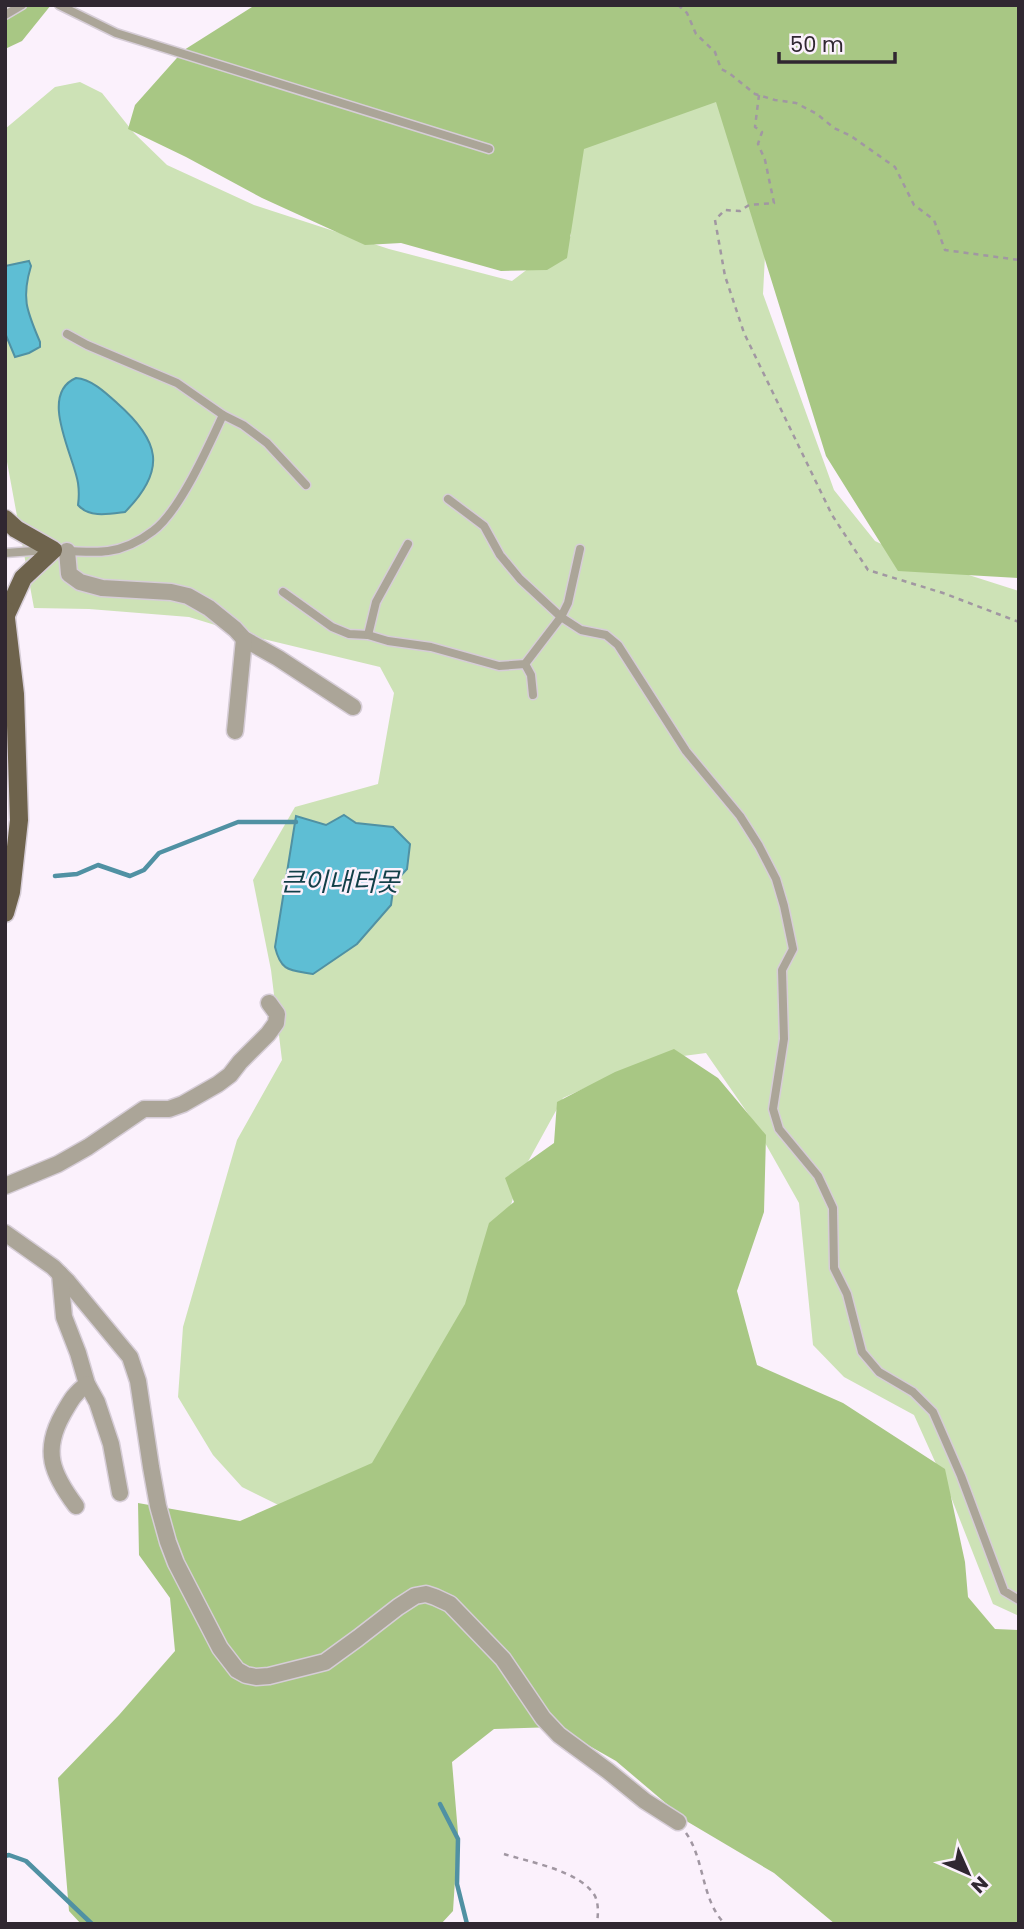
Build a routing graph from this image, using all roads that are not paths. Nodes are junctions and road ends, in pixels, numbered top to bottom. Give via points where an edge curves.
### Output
1 (22, 5) edge
2 (59, 5) edge
3 (5, 15) edge
4 (489, 149) dead end
5 (66, 334) dead end
6 (223, 415) junction
7 (306, 485) dead end
8 (447, 499) dead end
9 (5, 519) edge
10 (408, 544) dead end
11 (580, 549) dead end
12 (60, 550) junction
13 (5, 553) edge
14 (283, 593) dead end
15 (6, 612) edge
16 (561, 617) junction
17 (368, 635) junction
18 (244, 639) junction
19 (525, 664) junction
20 (533, 695) dead end
21 (353, 707) dead end
22 (235, 732) dead end
23 (5, 913) edge
24 (269, 1003) dead end
25 (5, 1186) edge
26 (5, 1233) edge
27 (60, 1274) junction
28 (87, 1384) junction
29 (120, 1493) dead end
30 (76, 1506) dead end
31 (1019, 1600) edge
32 (678, 1822) road end

1 - 3 lane
2 - 4 lane via 116,33
5 - 6 lane via 177,383
6 - 7 lane via 267,443
6 - 12 lane via 173,509 154,531 108,551
8 - 16 lane via 484,526 520,579
9 - 12 main road
10 - 17 lane via 376,602
11 - 16 lane
12 - 13 lane
12 - 15 main road via 23,578
12 - 18 street via 69,574 80,582 188,596
14 - 17 lane via 332,627
15 - 23 main road via 15,694 19,820
16 - 19 lane
16 - 31 lane via 581,630 606,635 618,645 686,751 740,816 776,879 793,949 782,971 784,1039 773,1109 779,1129 818,1176 833,1208 834,1268 847,1294 862,1352 879,1372 913,1392 933,1412 1004,1591
17 - 19 lane via 499,666
18 - 21 street
18 - 22 street
19 - 20 lane
24 - 25 street via 277,1014 276,1023 218,1084 183,1104 144,1109 58,1164
26 - 27 street
27 - 28 street via 64,1317
27 - 32 street via 130,1357 168,1542 220,1648 237,1670 269,1676 325,1661 415,1596 435,1597 450,1604 503,1659 542,1718 559,1735
28 - 29 street via 111,1444
28 - 30 street via 74,1395 51,1442 58,1478

